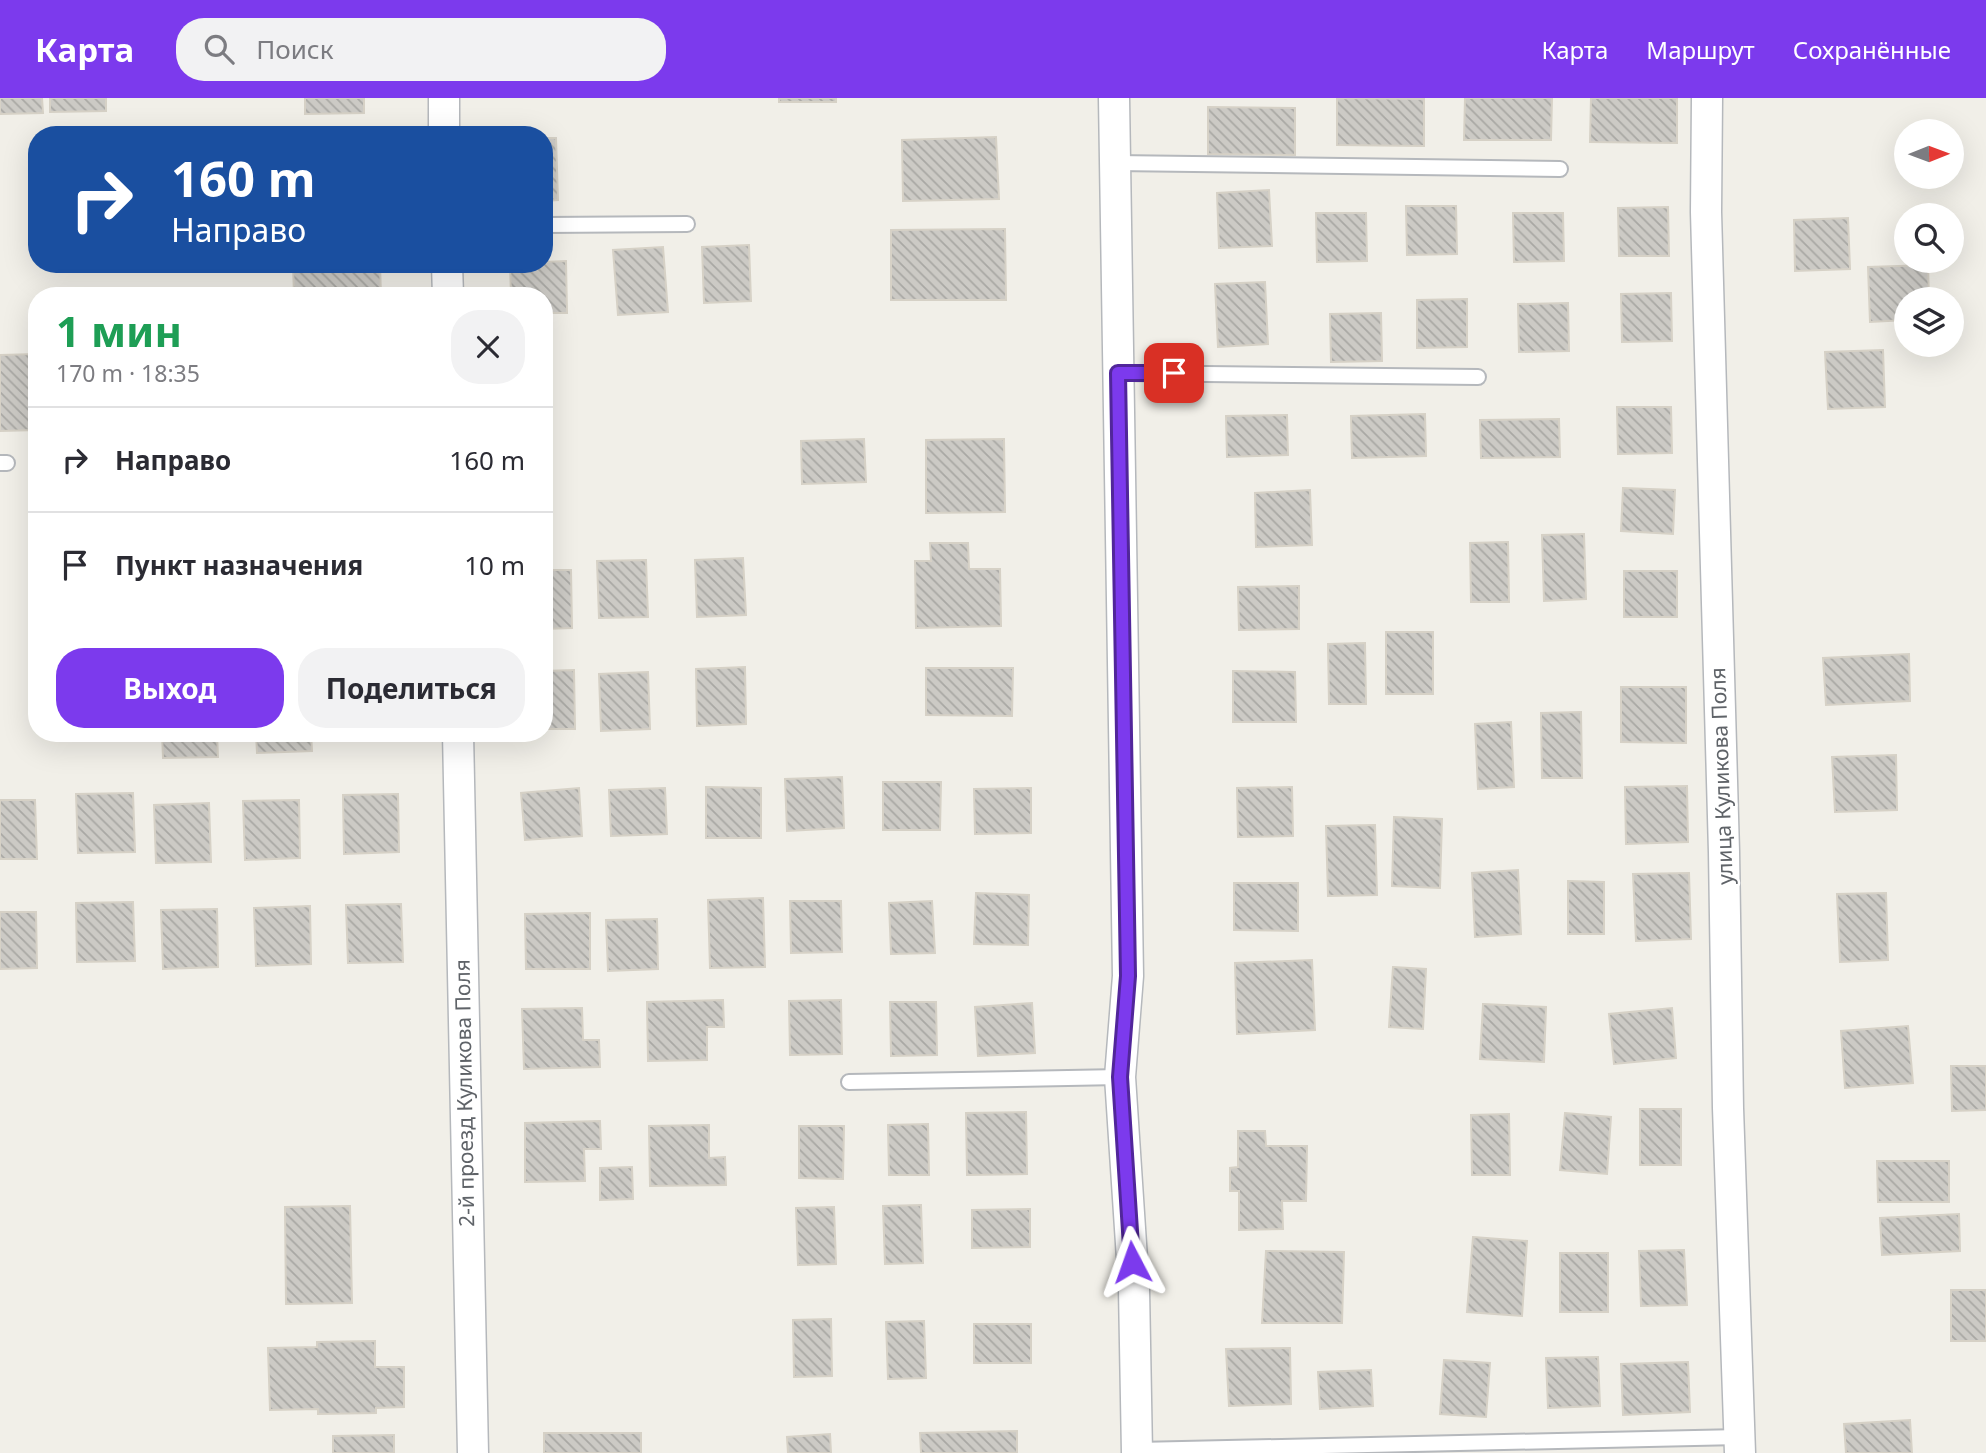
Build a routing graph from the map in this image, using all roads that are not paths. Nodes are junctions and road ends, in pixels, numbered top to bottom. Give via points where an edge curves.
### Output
1 (444, 98) edge
2 (1114, 98) edge
3 (1707, 98) edge
4 (444, 126) edge
5 (1115, 163) junction
6 (1560, 169) dead end
7 (687, 224) dead end
8 (553, 225) edge
9 (1118, 373) junction
10 (1478, 377) dead end
11 (458, 742) edge
12 (1120, 1077) junction
13 (849, 1082) dead end
14 (1740, 1445) edge
15 (1137, 1452) edge
16 (473, 1453) edge

1 - 4 street
2 - 5 street
3 - 14 street, улица Куликова Поля via 1727,1095
5 - 6 lane
5 - 9 street
7 - 8 lane
9 - 10 lane
9 - 12 street via 1128,976
11 - 16 street, 2-й проезд Куликова Поля
12 - 13 lane
12 - 15 street via 1134,1289
14 - 15 lane

